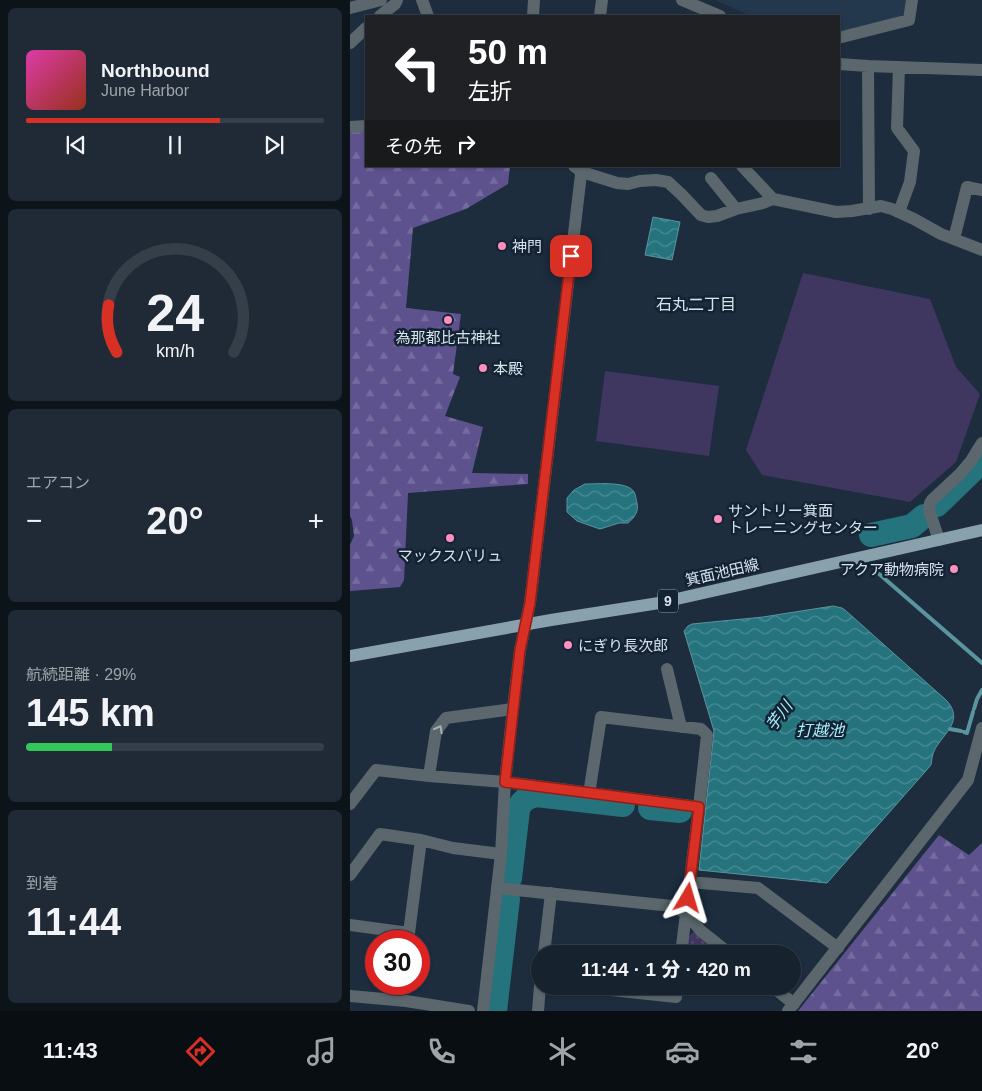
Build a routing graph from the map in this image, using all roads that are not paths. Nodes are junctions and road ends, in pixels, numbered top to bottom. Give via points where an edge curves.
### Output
1 (381, 0) edge
2 (397, 0) edge
3 (422, 0) edge
4 (534, 0) edge
5 (602, 0) edge
6 (682, 0) edge
7 (912, 0) edge
8 (350, 8) edge
9 (694, 11) edge
10 (381, 15) edge
11 (428, 15) edge
12 (532, 15) edge
13 (600, 15) edge
14 (715, 15) edge
15 (365, 29) edge
16 (840, 37) edge
17 (350, 43) edge
18 (840, 64) edge
19 (868, 66) junction
20 (899, 67) junction
21 (982, 70) edge
22 (350, 126) edge
23 (365, 126) edge
24 (743, 167) edge
25 (579, 168) edge
26 (711, 178) dead end
27 (982, 190) edge
28 (773, 199) junction
29 (736, 209) junction
30 (869, 209) junction
31 (899, 212) junction
32 (954, 239) junction
33 (982, 250) edge
34 (982, 443) edge
35 (982, 530) edge
36 (939, 540) junction
37 (526, 624) junction
38 (350, 656) edge
39 (667, 669) dead end
40 (513, 708) junction
41 (681, 727) junction
42 (982, 728) edge
43 (429, 776) junction
44 (505, 782) junction
45 (589, 794) junction
46 (350, 804) edge
47 (699, 807) junction
48 (421, 840) junction
49 (501, 854) junction
50 (350, 875) edge
51 (690, 882) junction
52 (497, 888) junction
53 (550, 893) junction
54 (686, 913) junction
55 (350, 925) edge
56 (545, 945) edge
57 (682, 945) edge
58 (719, 945) edge
59 (838, 948) junction
60 (539, 995) edge
61 (657, 995) edge
62 (676, 995) edge
63 (780, 995) edge
64 (350, 996) edge
65 (405, 1006) edge
66 (791, 1007) edge
67 (470, 1011) edge
68 (483, 1011) edge
69 (538, 1011) edge

1 - 8 street
2 - 10 street
3 - 11 street
4 - 12 street
5 - 13 street
6 - 9 street
7 - 16 street via 909,20
9 - 14 street
15 - 17 street
18 - 19 street
19 - 20 street
19 - 30 street
20 - 21 street
20 - 31 street via 897,128 920,150
22 - 23 street
24 - 28 street
25 - 29 street via 618,183 668,182 701,215 708,217
25 - 37 street
26 - 29 street
27 - 32 street via 967,187
28 - 29 street
28 - 30 street via 836,212
30 - 31 street via 881,206
31 - 32 street
32 - 33 street
34 - 36 street via 971,461 930,504
35 - 36 main road, 箕面池田線 / 9
36 - 37 main road, 箕面池田線 / 9 via 659,603
37 - 38 main road, 箕面池田線 / 9
37 - 40 street
39 - 41 street
43 -> 40 street via 436,731 446,718
40 - 44 street
41 - 45 street via 600,717
41 - 47 street via 701,729 706,735
42 - 59 street via 968,780
43 - 44 street
43 - 46 street via 376,770
44 - 45 street
44 - 49 street
45 - 47 street
47 - 51 street
48 - 49 street
48 - 50 street via 380,834
48 - 55 street via 409,933
49 - 52 street
51 - 54 street
51 - 59 street via 758,888
52 - 53 street
52 - 68 street
53 - 54 street via 672,906
53 - 56 street
54 - 57 street
54 - 58 street
59 - 66 street
60 - 69 street
61 - 62 street
63 - 66 street
64 - 65 street
65 - 67 street

